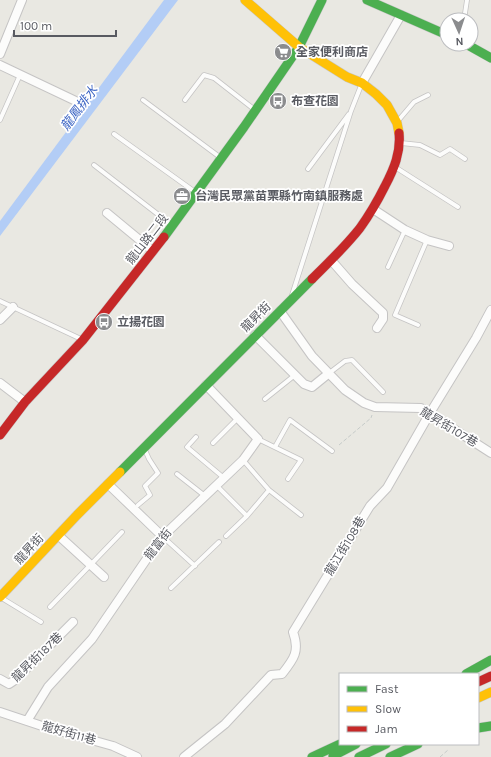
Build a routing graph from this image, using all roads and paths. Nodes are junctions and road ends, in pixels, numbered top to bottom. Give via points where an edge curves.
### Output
1 (22, 0) edge
2 (245, 0) edge
3 (322, 0) edge
4 (467, 0) edge
5 (370, 1) edge
6 (465, 12) edge
7 (401, 15) junction
8 (439, 32) edge
9 (299, 47) junction
10 (479, 51) edge
11 (0, 54) edge
12 (491, 58) edge
13 (0, 65) edge
14 (20, 74) junction
15 (362, 83) junction
16 (428, 95) dead end
17 (143, 100) dead end
18 (185, 100) dead end
19 (80, 103) dead end
20 (255, 110) junction
21 (351, 111) junction
22 (0, 120) edge
23 (397, 122) junction
24 (114, 134) dead end
25 (400, 143) junction
26 (221, 158) junction
27 (465, 159) dead end
28 (94, 165) dead end
29 (395, 167) junction
30 (308, 170) dead end
31 (196, 193) junction
32 (458, 207) dead end
33 (373, 209) junction
34 (107, 213) dead end
35 (173, 226) junction
36 (405, 230) junction
37 (427, 240) junction
38 (449, 246) dead end
39 (153, 251) junction
40 (331, 260) junction
41 (388, 267) dead end
42 (290, 299) junction
43 (0, 302) edge
44 (13, 307) junction
45 (491, 310) edge
46 (280, 311) junction
47 (0, 320) edge
48 (418, 325) dead end
49 (377, 328) dead end
50 (255, 335) junction
51 (83, 340) junction
52 (328, 374) junction
53 (295, 375) junction
54 (0, 383) edge
55 (206, 385) junction
56 (384, 392) dead end
57 (265, 400) dead end
58 (25, 402) junction
59 (375, 407) junction
60 (430, 413) junction
61 (238, 418) junction
62 (0, 435) edge
63 (196, 437) dead end
64 (258, 439) junction
65 (213, 443) dead end
66 (339, 445) dead end
67 (144, 447) junction
68 (275, 447) junction
69 (332, 451) dead end
70 (491, 453) edge
71 (243, 460) junction
72 (177, 474) dead end
73 (224, 478) junction
74 (288, 479) dead end
75 (108, 484) junction
76 (216, 485) junction
77 (270, 490) junction
78 (204, 496) junction
79 (138, 505) dead end
80 (301, 515) dead end
81 (247, 516) junction
82 (122, 532) dead end
83 (58, 535) junction
84 (162, 536) junction
85 (226, 536) dead end
86 (219, 542) dead end
87 (91, 565) junction
88 (195, 566) junction
89 (104, 577) dead end
90 (171, 588) dead end
91 (0, 597) edge
92 (50, 607) dead end
93 (41, 622) dead end
94 (73, 622) dead end
95 (491, 660) edge
96 (468, 673) edge
97 (491, 676) edge
98 (0, 679) edge
99 (479, 682) edge
100 (491, 692) edge
101 (479, 698) edge
102 (0, 712) edge
103 (27, 721) junction
104 (491, 726) edge
105 (479, 728) edge
106 (339, 744) edge
107 (354, 745) edge
108 (384, 745) edge
109 (416, 745) edge
110 (448, 750) dead end
111 (137, 757) edge
112 (184, 757) edge
113 (312, 757) edge
114 (330, 757) edge
115 (359, 757) edge
116 (390, 757) edge
117 (440, 757) edge

1 - 11 street
2 - 9 main road, 龍昇街
3 - 9 main road, 龍山路二段
4 - 6 lane
5 - 7 main road
7 - 8 main road
7 - 15 street
9 - 15 main road, 龍昇街 via 347,77
9 - 20 main road, 龍山路二段
10 - 12 main road
13 - 14 street
14 - 19 street
14 - 22 lane
15 - 21 lane
15 - 23 main road, 龍昇街 via 387,105
16 - 23 lane via 414,102
17 - 26 lane
18 - 20 lane via 204,75 214,78
20 - 26 main road, 龍山路二段
21 - 30 lane
21 - 42 lane
23 - 25 main road, 龍昇街
24 - 31 lane
25 - 27 lane via 420,145 440,155 450,149
25 - 29 main road, 龍昇街
26 - 31 main road, 龍山路二段
28 - 35 lane
29 - 32 lane
29 - 33 main road, 龍昇街
31 - 35 main road, 龍山路二段
33 - 36 street
33 - 40 main road, 龍昇街
34 - 39 street
35 - 39 main road, 龍山路二段
36 - 37 street
36 - 41 lane
37 - 38 street
37 - 48 lane via 395,316
39 - 51 main road, 龍山路二段
40 - 42 main road, 龍昇街
40 - 49 street via 383,313 383,319
42 - 46 main road, 龍昇街
43 - 44 lane
44 - 47 street
44 - 51 lane
45 - 60 street, 龍江街108巷
46 - 50 main road, 龍昇街
46 - 52 street, 龍昇街107巷
50 - 53 street
50 - 55 main road, 龍昇街
51 - 58 main road, 龍山路二段
52 - 53 street via 312,387 304,384
52 - 56 lane via 352,360
52 - 59 street, 龍昇街107巷 via 345,390
53 - 57 lane
54 - 58 street
55 - 61 street
55 - 67 main road, 龍昇街
58 - 62 main road, 龍山路二段
59 - 60 street, 龍昇街107巷 via 413,407
59 - 66 path via 371,418
60 - 70 street, 龍昇街107巷
60 - 112 street, 龍江街108巷 via 387,488 370,506 293,632 296,651 291,662 282,674 272,675 225,724
61 - 64 street
61 - 65 lane
63 - 73 lane via 187,447
64 - 68 lane
64 - 71 street, 龍富街
67 - 75 main road, 龍昇街
67 - 79 lane via 158,473 145,486 150,495
68 - 69 lane via 290,420
68 - 74 lane via 300,460
71 - 73 street, 龍富街
71 - 77 lane
72 - 78 lane
73 - 76 street, 龍富街
75 - 83 main road, 龍昇街
75 - 84 street
76 - 78 street, 龍富街
76 - 81 lane
77 - 80 lane
77 - 81 lane
78 - 84 street, 龍富街
81 - 85 lane
82 - 87 lane
83 - 87 street
83 - 91 main road, 龍昇街
84 - 88 lane
84 - 103 street, 龍富街 via 92,639 48,687
86 - 88 lane
87 - 89 street
87 - 92 lane
88 - 90 lane
91 - 93 lane
94 - 98 street, 龍昇街187巷 via 15,680 9,684
95 - 96 main road
97 - 99 main road
100 - 101 main road
102 - 103 street, 龍好街11巷
103 - 111 street, 龍好街11巷 via 113,746
104 - 105 main road
106 - 113 main road
107 - 114 main road
108 - 115 main road
109 - 116 main road
110 - 117 path

